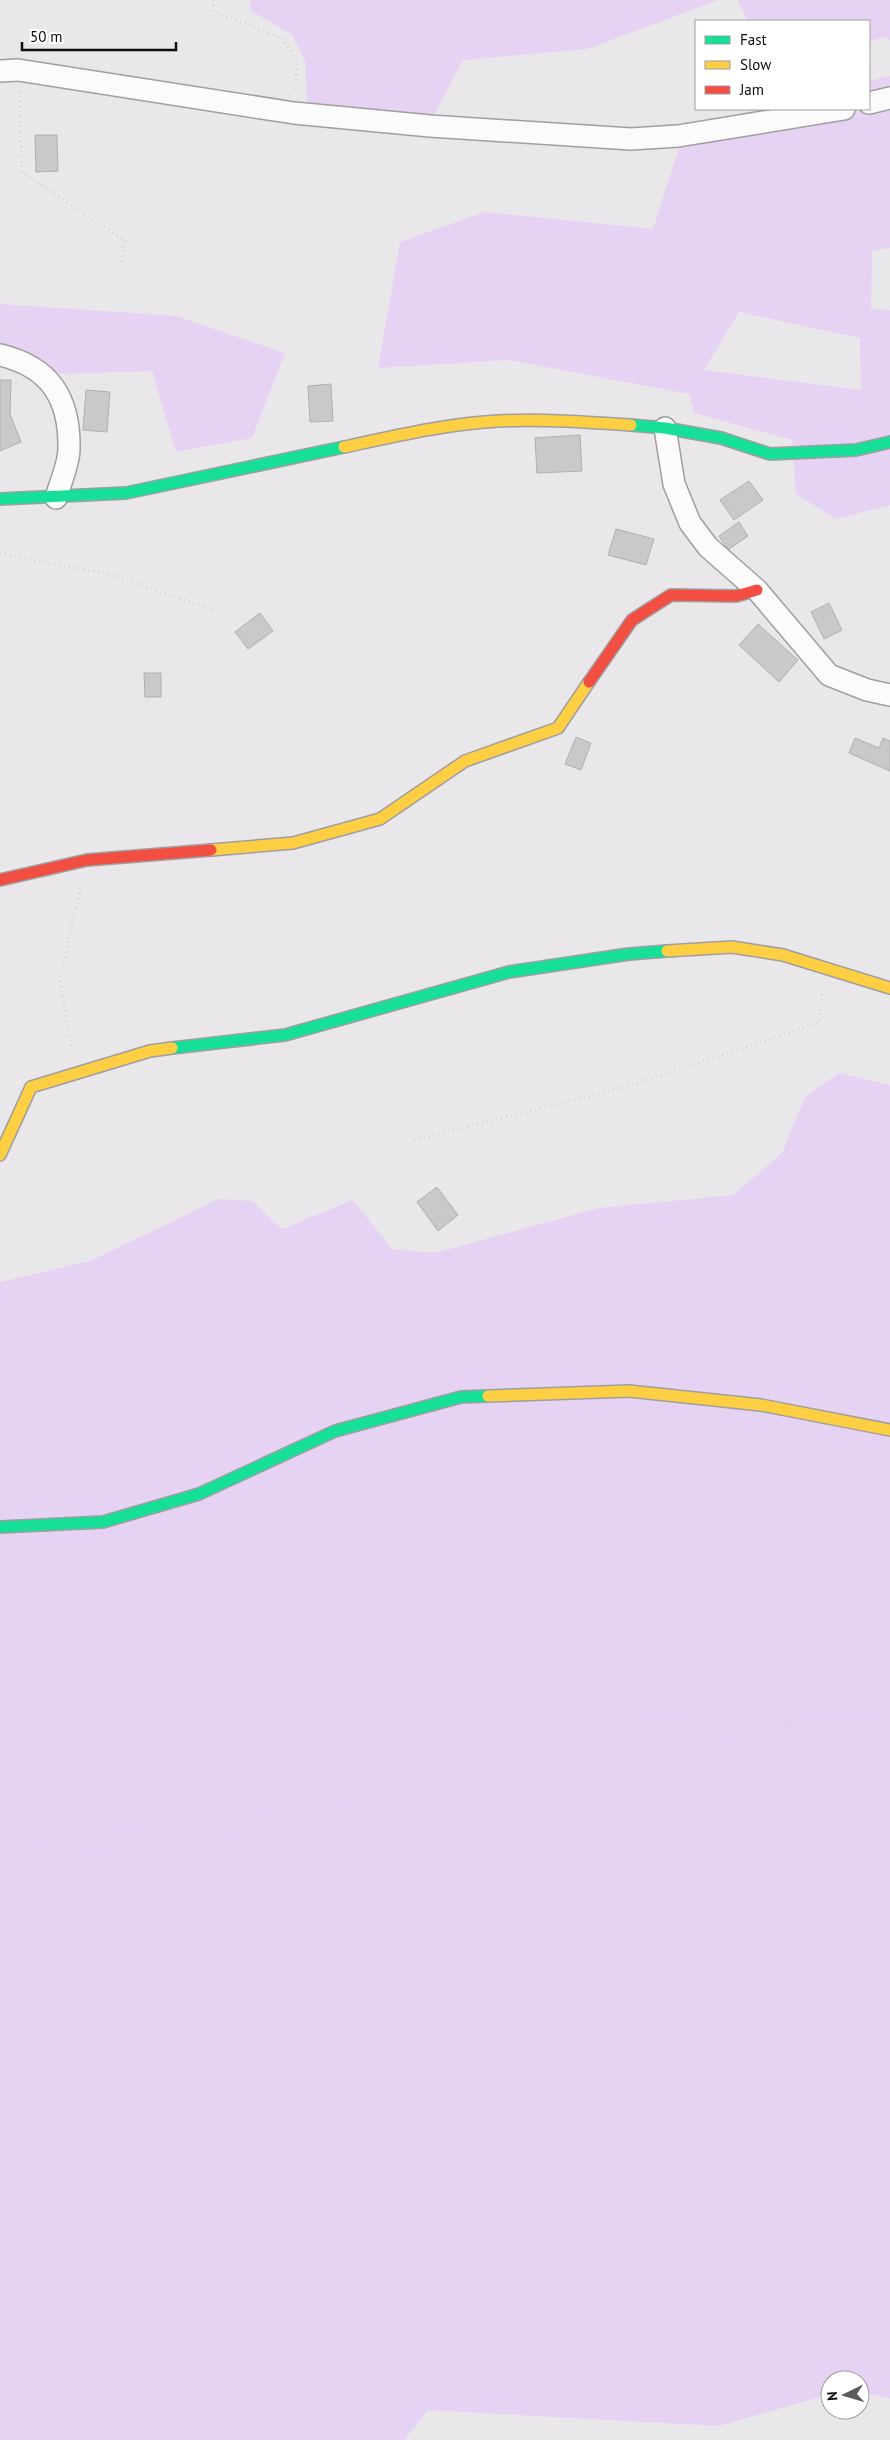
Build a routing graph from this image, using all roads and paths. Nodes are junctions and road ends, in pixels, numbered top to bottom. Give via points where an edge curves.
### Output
1 (213, 0) edge
2 (9, 71) edge
3 (890, 98) edge
4 (870, 103) edge
5 (838, 110) edge
6 (294, 113) junction
7 (121, 263) dead end
8 (0, 355) edge
9 (665, 428) junction
10 (890, 442) edge
11 (56, 498) junction
12 (0, 499) edge
13 (0, 554) edge
14 (757, 590) junction
15 (216, 612) dead end
16 (890, 695) edge
17 (87, 860) junction
18 (0, 880) edge
19 (823, 967) junction
20 (890, 988) edge
21 (76, 1074) junction
22 (414, 1140) dead end
23 (0, 1155) edge
24 (890, 1430) edge
25 (0, 1527) edge
26 (890, 1725) edge
27 (0, 1864) edge

1 - 6 path via 214,12 282,38 297,62
2 - 6 street
2 - 7 path via 22,172 125,241
3 - 4 street
5 - 6 street via 678,136 631,139
8 - 11 street via 17,360 47,377 65,408 70,450
9 - 10 street via 720,438 770,454 856,450
9 - 11 street via 552,420 497,421 433,428 126,493
9 - 14 street via 674,484 690,523 708,546
11 - 12 street
13 - 15 path via 114,575
14 - 16 street via 829,675
14 - 17 street via 736,596 671,595 632,620 558,728 465,761 380,819 293,843
17 - 18 street
17 - 21 path via 60,980
19 - 20 street
19 - 21 street via 782,955 732,947 602,958 509,972 285,1035 150,1051
19 - 22 path via 820,1022 618,1089
21 - 23 street via 31,1087
24 - 25 street via 761,1405 629,1391 461,1396 335,1431 199,1494 103,1522
26 - 27 path via 720,1729 533,1717 283,1820 72,1844

